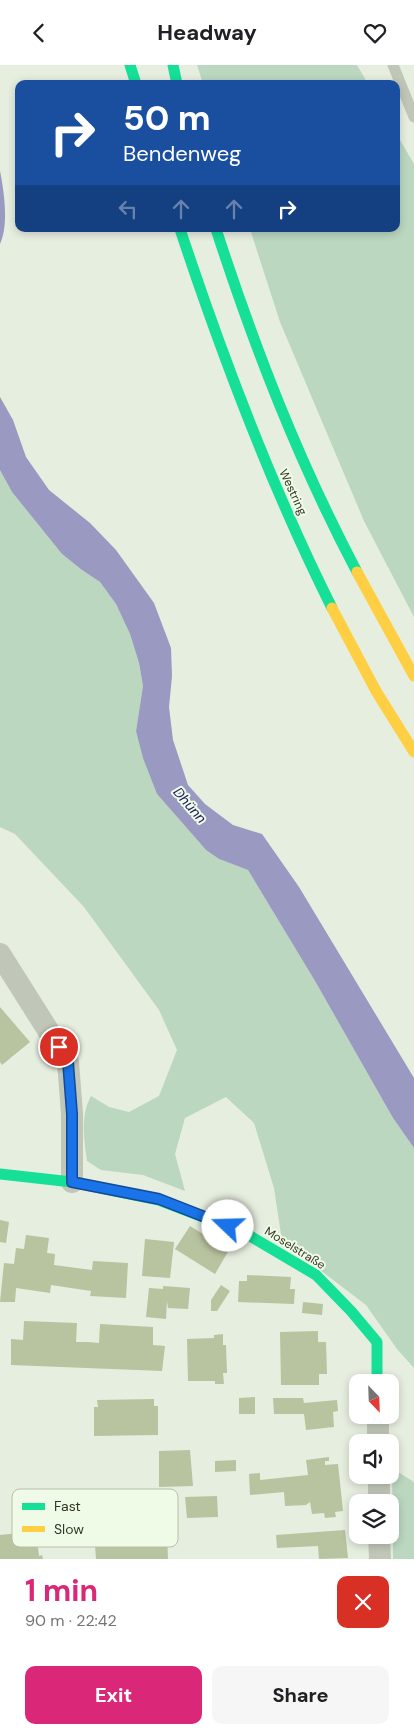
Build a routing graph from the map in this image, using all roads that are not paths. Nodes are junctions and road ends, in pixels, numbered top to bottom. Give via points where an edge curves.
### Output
1 (130, 65) edge
2 (172, 65) edge
3 (392, 65) edge
4 (135, 80) edge
5 (176, 80) edge
6 (398, 80) edge
7 (400, 84) edge
8 (414, 117) edge
9 (181, 232) edge
10 (217, 232) edge
11 (414, 676) edge
12 (414, 752) edge
13 (0, 954) edge
14 (0, 1174) edge
15 (72, 1182) junction
16 (377, 1374) edge
17 (379, 1544) edge
18 (380, 1559) edge

1 - 4 main road
2 - 5 main road
3 - 6 lane
7 - 8 lane
9 - 12 main road, Westring via 212,328 264,461 331,605
10 - 11 main road, Westring via 245,317 295,445 362,585
13 - 15 street via 68,1062
14 - 15 main road, Moselstraße
15 - 16 main road, Moselstraße via 159,1199 245,1233 316,1275 377,1343
17 - 18 street

